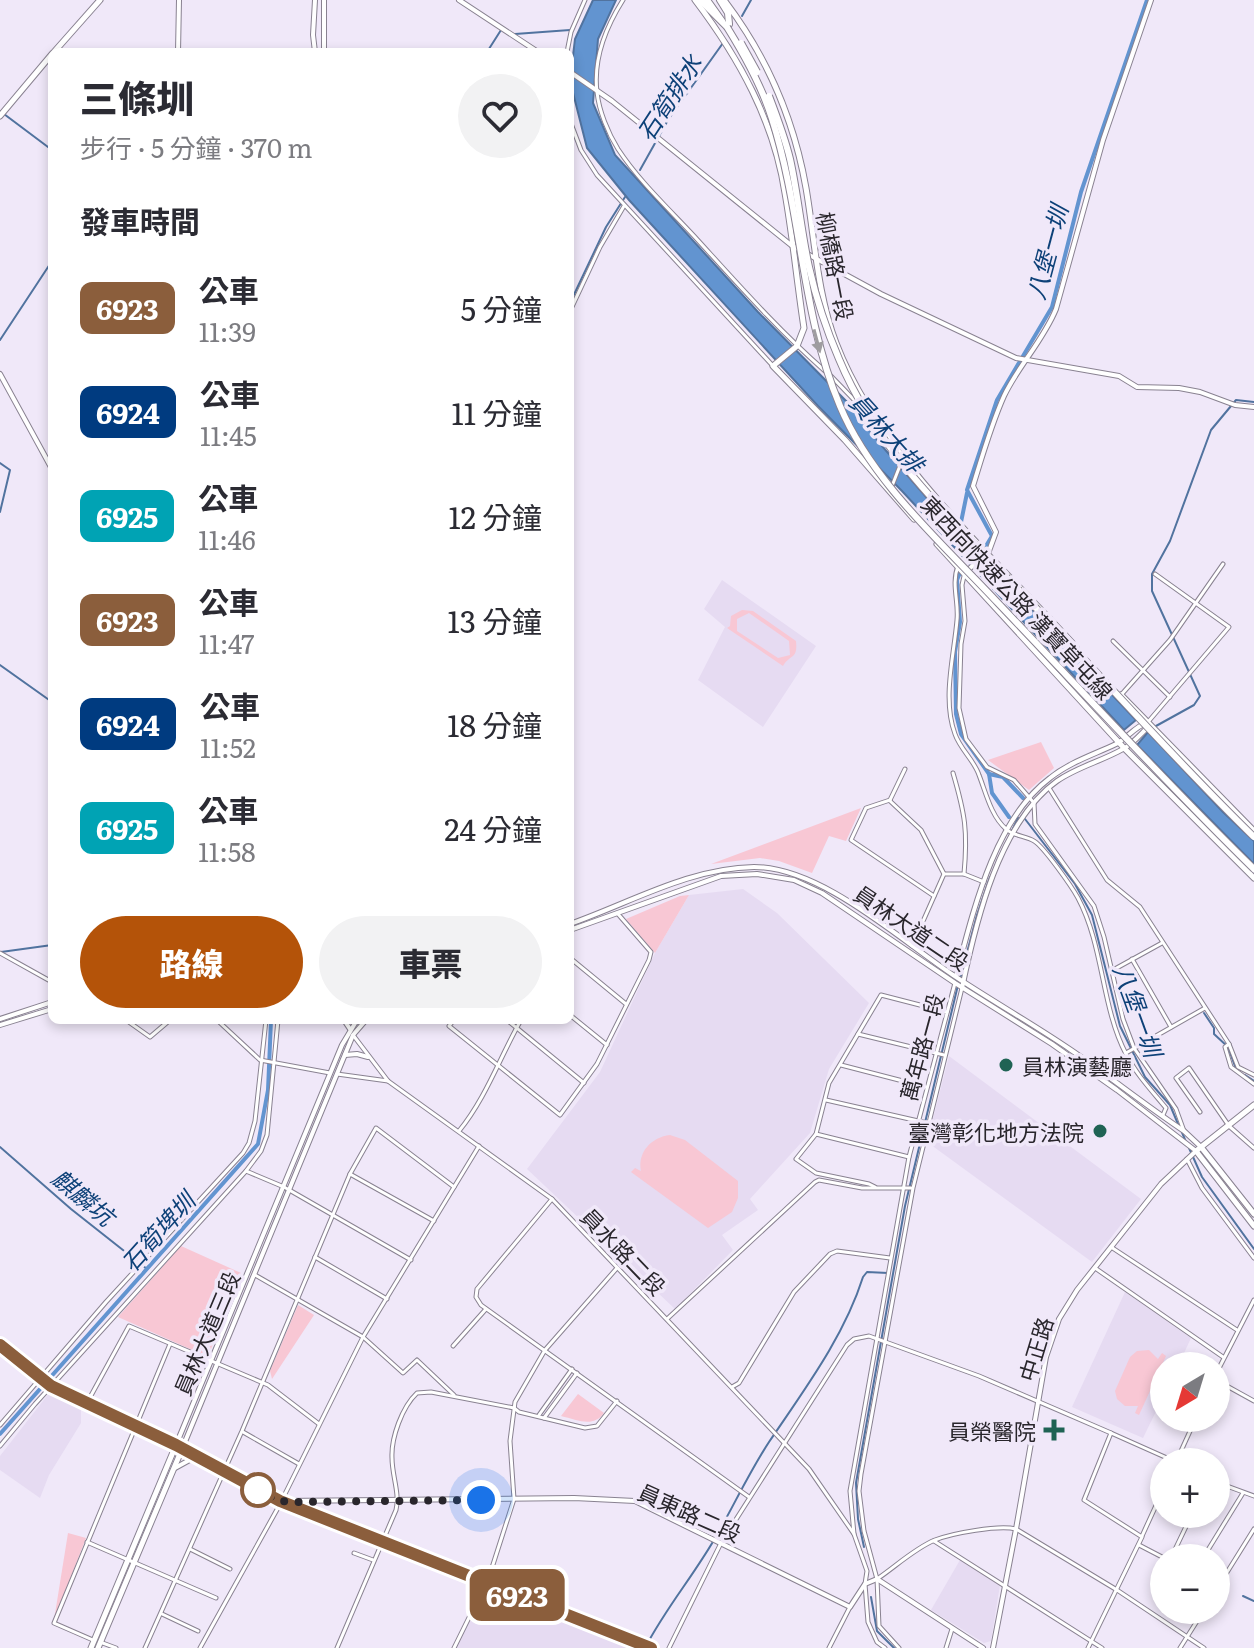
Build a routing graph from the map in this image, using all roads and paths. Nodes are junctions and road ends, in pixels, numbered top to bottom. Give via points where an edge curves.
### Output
1 (100, 0) edge
2 (179, 0) edge
3 (315, 0) edge
4 (324, 0) edge
5 (459, 0) edge
6 (585, 0) edge
7 (623, 0) edge
8 (697, 0) edge
9 (710, 0) edge
10 (722, 0) edge
11 (1151, 0) edge
12 (728, 25) junction
13 (57, 48) edge
14 (178, 48) edge
15 (315, 48) edge
16 (324, 48) edge
17 (532, 48) edge
18 (568, 48) edge
19 (48, 59) edge
20 (574, 75) edge
21 (596, 90) junction
22 (0, 116) edge
23 (574, 130) edge
24 (624, 206) junction
25 (791, 245) junction
26 (815, 258) junction
27 (574, 302) edge
28 (797, 346) junction
29 (1027, 361) junction
30 (773, 366) junction
31 (0, 374) edge
32 (1254, 407) edge
33 (874, 418) junction
34 (903, 457) junction
35 (48, 462) edge
36 (889, 493) junction
37 (984, 554) junction
38 (1223, 564) dead end
39 (958, 566) junction
40 (966, 572) junction
41 (1155, 574) dead end
42 (1197, 603) junction
43 (1113, 641) dead end
44 (1143, 670) junction
45 (1121, 695) junction
46 (1170, 697) junction
47 (1145, 725) junction
48 (1119, 742) junction
49 (1124, 748) junction
50 (905, 769) dead end
51 (953, 773) dead end
52 (1049, 788) junction
53 (890, 800) junction
54 (1028, 800) junction
55 (1032, 805) junction
56 (1008, 827) junction
57 (1015, 831) junction
58 (1254, 834) edge
59 (1254, 869) edge
60 (944, 874) junction
61 (964, 874) junction
62 (1254, 878) edge
63 (984, 882) junction
64 (934, 896) junction
65 (616, 912) junction
66 (574, 928) edge
67 (574, 928) edge
68 (1162, 943) junction
69 (911, 946) junction
70 (0, 953) edge
71 (1132, 959) junction
72 (574, 961) edge
73 (1113, 970) junction
74 (956, 977) junction
75 (48, 980) edge
76 (964, 981) junction
77 (955, 983) junction
78 (962, 988) junction
79 (48, 1004) edge
80 (626, 1004) junction
81 (1205, 1008) junction
82 (48, 1010) edge
83 (947, 1012) junction
84 (574, 1018) edge
85 (0, 1022) edge
86 (132, 1024) edge
87 (165, 1024) edge
88 (221, 1024) edge
89 (265, 1024) edge
90 (278, 1024) edge
91 (346, 1024) edge
92 (355, 1024) edge
93 (361, 1024) edge
94 (451, 1024) edge
95 (512, 1024) edge
96 (519, 1024) edge
97 (1171, 1027) junction
98 (517, 1028) junction
99 (351, 1032) junction
100 (858, 1034) junction
101 (607, 1045) junction
102 (1227, 1046) junction
103 (1134, 1048) junction
104 (935, 1053) junction
105 (1126, 1053) junction
106 (345, 1055) junction
107 (945, 1056) junction
108 (368, 1057) junction
109 (260, 1060) junction
110 (275, 1064) junction
111 (498, 1065) junction
112 (841, 1065) junction
113 (330, 1073) junction
114 (337, 1074) junction
115 (1254, 1075) edge
116 (388, 1081) junction
117 (584, 1083) junction
118 (1254, 1084) edge
119 (1121, 1085) junction
120 (927, 1087) junction
121 (1117, 1090) junction
122 (824, 1099) junction
123 (1254, 1105) edge
124 (1200, 1112) dead end
125 (1162, 1117) junction
126 (918, 1121) junction
127 (927, 1123) junction
128 (1229, 1126) junction
129 (459, 1131) junction
130 (1184, 1131) junction
131 (816, 1134) junction
132 (479, 1146) junction
133 (1254, 1148) edge
134 (1198, 1149) junction
135 (909, 1157) junction
136 (1187, 1159) junction
137 (246, 1171) junction
138 (350, 1174) junction
139 (284, 1187) junction
140 (454, 1187) junction
141 (875, 1187) junction
142 (913, 1188) junction
143 (904, 1189) junction
144 (290, 1191) junction
145 (552, 1199) junction
146 (1254, 1214) edge
147 (333, 1216) junction
148 (434, 1221) junction
149 (1254, 1226) edge
150 (1111, 1247) junction
151 (315, 1257) junction
152 (890, 1258) junction
153 (1254, 1258) edge
154 (411, 1260) junction
155 (617, 1268) junction
156 (1094, 1268) junction
157 (255, 1275) junction
158 (297, 1299) junction
159 (387, 1299) junction
160 (1254, 1300) edge
161 (486, 1309) junction
162 (667, 1319) junction
163 (1237, 1330) junction
164 (363, 1337) junction
165 (877, 1338) junction
166 (884, 1340) junction
167 (170, 1344) junction
168 (0, 1345) edge
169 (453, 1346) dead end
170 (545, 1350) junction
171 (1216, 1352) edge
172 (1226, 1352) edge
173 (211, 1360) junction
174 (218, 1364) junction
175 (572, 1369) junction
176 (577, 1373) junction
177 (40, 1377) junction
178 (261, 1382) junction
179 (51, 1386) junction
180 (732, 1387) junction
181 (1230, 1388) edge
182 (456, 1397) junction
183 (617, 1401) junction
184 (1037, 1401) junction
185 (1254, 1401) edge
186 (87, 1402) junction
187 (514, 1408) junction
188 (538, 1416) junction
189 (544, 1418) junction
190 (319, 1424) junction
191 (0, 1425) edge
192 (136, 1426) junction
193 (242, 1431) junction
194 (1111, 1433) junction
195 (784, 1441) junction
196 (176, 1445) junction
197 (0, 1446) edge
198 (182, 1449) junction
199 (1150, 1450) edge
200 (196, 1457) junction
201 (299, 1464) junction
202 (173, 1470) junction
203 (223, 1471) junction
204 (1230, 1488) edge
205 (1243, 1493) junction
206 (1254, 1496) edge
207 (749, 1497) junction
208 (514, 1499) junction
209 (398, 1500) junction
210 (280, 1501) junction
211 (852, 1507) junction
212 (840, 1513) junction
213 (1150, 1519) edge
214 (1016, 1529) junction
215 (1254, 1529) edge
216 (854, 1534) junction
217 (1142, 1537) junction
218 (934, 1541) junction
219 (87, 1542) junction
220 (382, 1543) junction
221 (721, 1543) junction
222 (1212, 1544) edge
223 (1138, 1545) junction
224 (190, 1549) junction
225 (1150, 1551) edge
226 (354, 1553) dead end
227 (132, 1561) junction
228 (374, 1561) junction
229 (1230, 1567) edge
230 (230, 1569) dead end
231 (877, 1579) junction
232 (175, 1580) junction
233 (486, 1583) junction
234 (865, 1584) junction
235 (1005, 1585) junction
236 (1117, 1590) junction
237 (216, 1598) dead end
238 (850, 1607) junction
239 (161, 1613) junction
240 (1195, 1624) edge
241 (952, 1629) junction
242 (198, 1631) dead end
243 (1188, 1636) junction
244 (1091, 1641) junction
245 (97, 1643) edge
246 (91, 1648) edge
247 (116, 1648) edge
248 (145, 1648) edge
249 (200, 1648) edge
250 (337, 1648) edge
251 (454, 1648) edge
252 (651, 1648) edge
253 (669, 1648) edge
254 (829, 1648) edge
255 (885, 1648) edge
256 (899, 1648) edge
257 (946, 1648) edge
258 (983, 1648) edge
259 (993, 1648) edge
260 (1088, 1648) edge
261 (1102, 1648) edge
262 (1180, 1648) edge
263 (1204, 1648) edge

1 - 13 main road
2 - 14 street
3 - 15 street
4 - 16 street
5 - 17 street
6 - 18 street
7 - 21 street via 603,40
8 - 12 highway
8 - 25 main road, 柳橋路一段 via 729,45 766,121 785,192
9 - 12 highway, 東西向快速公路 漢寶草屯線
10 - 12 highway
10 - 26 main road, 柳橋路一段 via 768,71 792,132
11 - 29 street via 1103,140 1056,309
12 - 58 highway, 東西向快速公路 漢寶草屯線, bridge via 751,59 777,116 816,293 839,359 875,426 942,507
12 -> 59 highway, 東西向快速公路 漢寶草屯線, bridge via 772,118 817,343 842,411 864,449 934,534
19 - 22 main road
20 - 21 street
21 - 25 street
21 - 28 street via 613,139 641,178
23 - 24 street via 589,163
24 - 27 street
24 - 30 street
25 - 26 street
25 - 28 main road, 柳橋路一段 via 804,328
26 - 29 street
26 - 33 main road, 柳橋路一段 via 836,344
28 - 30 main road
28 - 33 street
29 - 32 street
29 - 37 street via 1005,394 973,486 996,532
30 - 36 main road
31 - 35 street
33 - 34 main road, 柳橋路一段
34 - 36 street
34 - 37 main road, 柳橋路一段
36 - 39 main road
37 - 40 street
37 - 45 main road, 柳橋路一段
38 - 42 street
39 - 40 main road
39 - 56 street via 950,718 987,801
40 - 48 main road
40 - 54 street via 960,723 987,767 1014,780
41 - 42 street
42 - 44 street
42 - 46 street via 1229,627
43 - 44 street
44 - 45 street
44 - 46 street
45 - 47 main road, 柳橋路一段
46 - 47 street
47 - 48 street, 萬年路一段
47 - 49 street, 萬年路一段
47 - 58 main road, 柳橋路一段
48 - 49 main road
48 - 54 street, 萬年路一段 via 1060,770
49 - 52 street, 萬年路一段
49 - 62 main road
50 - 53 street
51 - 61 street via 965,816
52 - 55 street, 萬年路一段
52 - 68 street via 1107,880 1140,907
53 - 60 street via 921,830
53 - 64 street via 866,808 851,840
54 - 55 street
54 - 56 street, 萬年路一段
55 - 57 street, 萬年路一段
55 - 73 street via 1035,824 1094,906
56 - 57 street
56 - 63 street, 萬年路一段
57 - 76 street, 萬年路一段 via 985,897
57 - 105 street via 1036,842 1079,898
60 - 61 street
60 - 64 street
61 - 63 street
63 - 74 street, 萬年路一段
64 - 69 street
65 - 67 street, 員林大道二段
65 - 77 street, 員林大道二段 via 721,876 777,876 822,893
65 - 80 street via 651,952
66 - 69 street, 員林大道二段 via 694,875 757,867 813,881
68 - 71 street
68 - 81 street
69 - 74 street, 員林大道二段
70 - 75 street
71 - 73 street
71 - 97 street
72 - 80 street
73 - 103 street
74 - 76 street, 員林大道二段
74 - 77 street, 萬年路一段
76 - 78 street, 萬年路一段
76 - 119 street, 員林大道二段
77 - 78 street, 員林大道二段
77 - 83 street, 萬年路一段
78 - 107 street, 萬年路一段
78 - 121 street, 員林大道二段
79 - 85 street
80 - 101 street
81 - 97 street
81 - 102 street
82 - 85 street
83 - 100 street via 881,995
83 - 104 street, 萬年路一段
84 - 101 street
86 - 87 street via 150,1037
88 - 109 street
89 - 109 street
90 - 110 street
91 - 99 street, 員水路二段
92 - 99 street
93 - 99 street
94 - 111 street
95 - 98 street
96 - 98 street
97 - 103 street
98 - 111 street
98 - 117 street
99 - 106 street, 員林大道三段
99 - 108 street, 員水路二段
99 - 113 street, 員林大道三段
100 - 104 street
100 - 112 street
101 - 117 street
102 - 115 street via 1238,1067
102 - 118 street via 1231,1067
103 - 105 street
103 - 130 street via 1176,1109
104 - 107 street
104 - 120 street, 萬年路一段
105 - 125 street via 1166,1108
106 - 108 street
106 - 114 street, 員林大道三段
107 - 127 street, 萬年路一段
108 - 116 street, 員水路二段
109 - 110 street
109 - 177 street via 255,1121 243,1153
110 - 113 street
110 - 137 street via 265,1143
111 - 117 street via 560,1115
111 - 129 street via 478,1108
112 - 120 street
112 - 122 street
113 - 139 street, 員林大道三段
114 - 116 street
114 - 144 street, 員林大道三段
116 - 129 street, 員水路二段
119 - 121 street
119 - 125 street, 員林大道二段
120 - 126 street, 萬年路一段
121 - 134 street, 員林大道二段
122 - 126 street
122 - 131 street
123 - 128 main road
124 - 128 street via 1176,1078 1189,1068
125 - 130 street, 員林大道二段
126 - 127 street
126 - 135 street, 萬年路一段
127 - 142 street, 萬年路一段
128 - 133 street
128 - 134 main road
129 - 132 street, 員水路二段
130 - 134 street, 員林大道二段
131 - 135 street
131 - 141 street via 796,1159 816,1173
132 - 140 street
132 - 145 street, 員水路二段
134 - 136 street, 中正路
134 - 146 main road
134 - 149 main road
135 - 143 street, 萬年路一段
136 - 150 street, 中正路
136 - 153 street
137 - 139 street
137 - 179 street
138 - 140 street via 376,1128
138 - 147 street
138 - 148 street
139 - 144 street
139 - 173 street, 員林大道三段
140 - 148 street
141 - 143 street
141 - 162 street via 815,1182
142 - 143 street
142 - 166 street, 萬年路一段
143 - 152 street, 萬年路一段
144 - 147 street
144 - 157 street, 員林大道三段
145 - 155 street, 員水路二段
145 - 161 street via 477,1289 476,1297
147 - 151 street
147 - 154 street
148 - 154 street
150 - 156 street, 中正路
150 - 163 street
151 - 158 street
151 - 159 street
152 - 165 street, 萬年路一段
152 - 180 street via 830,1254 794,1292
154 - 159 street
155 - 162 street, 員水路二段
155 - 170 street
156 - 171 street
156 - 184 street, 中正路 via 1059,1319
157 - 158 street
157 - 174 street, 員林大道三段
158 - 164 street
158 - 178 street
159 - 164 street
160 - 163 street
161 - 169 street
161 - 170 street
162 - 180 street, 員水路二段
163 - 172 street
164 - 182 street via 403,1373 417,1360
164 - 190 street
165 - 166 street
165 - 195 street via 854,1339 847,1345
165 - 211 street, 萬年路一段 via 850,1491
166 - 184 street
166 - 231 street, 萬年路一段 via 859,1491
167 - 173 street
167 - 186 street via 129,1326
167 - 192 street
168 - 177 main road, 員東路二段
170 - 175 street
170 - 187 street
173 - 174 street
173 - 196 street, 員林大道三段
174 - 178 street
174 - 198 street, 員林大道三段
175 - 176 street
175 - 188 street
176 - 183 street
176 - 189 street
177 - 179 main road, 員東路二段
177 - 191 street
178 - 190 street
178 - 193 street
179 - 186 main road, 員東路二段
179 - 197 street
180 - 195 street, 員水路二段
181 - 185 street
182 - 187 street
182 - 209 street via 417,1393 409,1400 393,1442
183 - 189 street via 592,1428
183 - 207 street
184 - 194 street
184 - 214 street, 中正路
186 - 192 main road, 員東路二段
187 - 188 street
187 - 208 street
188 - 189 street
190 - 201 street
192 - 196 main road, 員東路二段
192 - 219 street
193 - 201 street
193 - 203 street
194 - 199 street
194 - 217 street via 1084,1500
195 - 207 street
195 - 212 street, 員水路二段
196 - 198 main road, 員東路二段
196 - 227 main road, 員林大道三段
198 - 200 street, 員東路二段
198 - 202 main road, 員林大道三段
200 - 202 street
200 - 203 street, 員東路二段
201 - 210 street
202 - 227 main road, 員林大道三段
203 - 210 street, 員東路二段
203 - 224 street
204 - 205 street
205 - 206 street
205 - 222 street
207 - 221 street
208 - 209 street, 員東路二段
208 - 221 street, 員東路二段 via 635,1501
208 - 233 street
209 - 210 street, 員東路二段
209 - 220 street
210 - 220 street
210 - 249 street
211 - 212 street
211 - 216 street, 萬年路一段
212 - 216 street, 員水路二段
213 - 217 street
214 - 218 street
214 - 235 street, 中正路
214 - 236 street
215 - 229 street
216 - 234 street via 867,1571
217 - 223 street
218 - 231 street
218 - 235 street
219 - 227 street
219 - 245 street via 54,1623
220 - 228 street
220 - 233 street
221 - 238 street, 員東路二段
221 - 253 street
223 - 225 street
223 - 236 street
224 - 230 street
224 - 232 street
226 - 228 street
227 - 232 street
227 - 245 main road, 員林大道三段
228 - 250 street
231 - 234 street
231 - 241 street
231 - 256 street, 萬年路一段 via 879,1626
232 - 237 street
232 - 239 street
233 - 251 street
233 - 252 street
234 - 238 street
234 - 255 street via 868,1622
235 - 244 street
235 - 259 street, 中正路
236 - 243 street
236 - 244 street
238 - 254 street
239 - 242 street
239 - 248 street
240 - 243 street
241 - 257 street
241 - 258 street
243 - 262 street
243 - 263 street
244 - 260 street
244 - 261 street
245 - 246 main road, 員林大道三段
245 - 247 street

